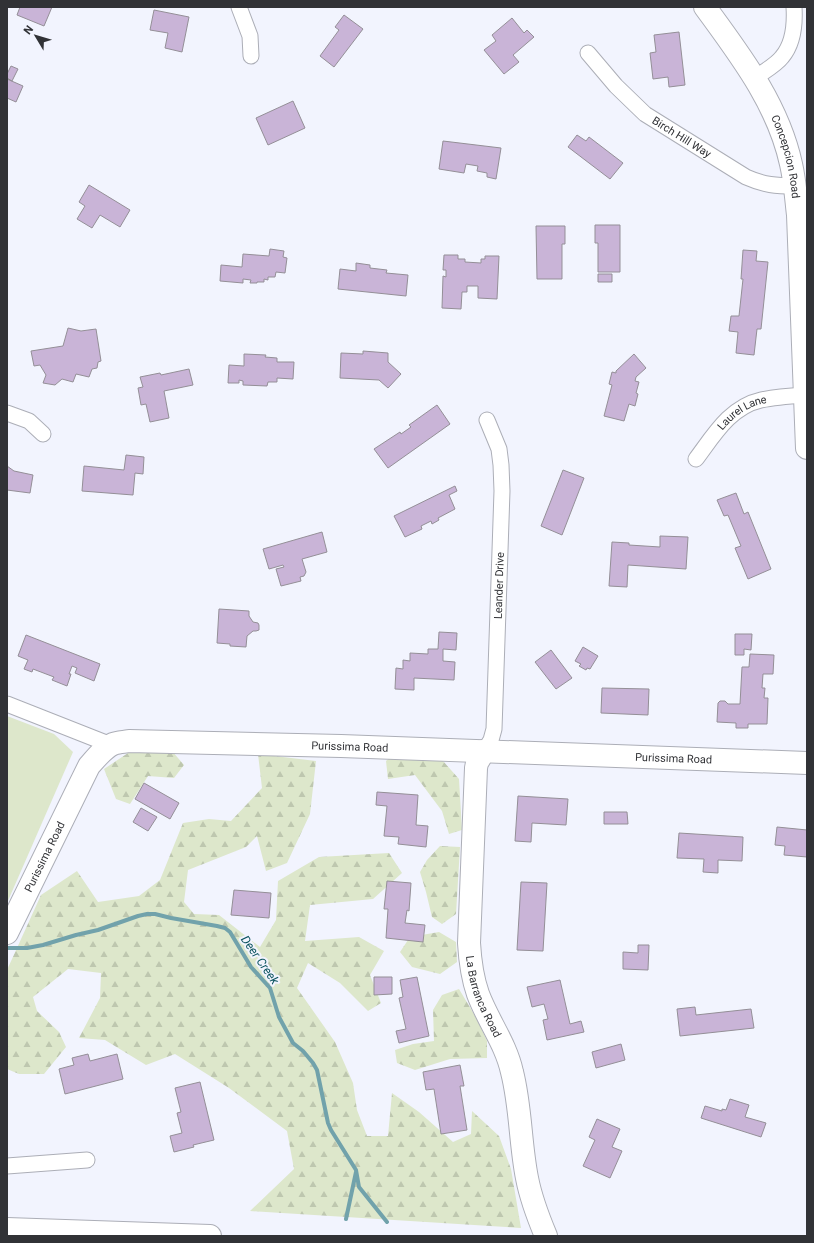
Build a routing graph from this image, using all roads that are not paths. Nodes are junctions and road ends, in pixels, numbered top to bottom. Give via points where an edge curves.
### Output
1 (239, 7) edge
2 (705, 7) edge
3 (794, 7) edge
4 (588, 53) dead end
5 (251, 56) dead end
6 (755, 78) junction
7 (795, 186) junction
8 (803, 215) edge
9 (805, 395) junction
10 (7, 413) edge
11 (487, 420) dead end
12 (43, 434) dead end
13 (807, 448) edge
14 (696, 459) dead end
15 (7, 704) edge
16 (111, 745) junction
17 (484, 751) junction
18 (807, 762) edge
19 (7, 934) edge
20 (86, 1160) dead end
21 (7, 1166) edge
22 (7, 1228) edge
23 (210, 1236) edge
24 (546, 1236) edge

1 - 5 street via 250,36
2 - 6 main road, Concepcion Road
3 - 6 street via 789,46 782,58
4 - 7 street, Birch Hill Way via 616,86 645,114 746,177 774,186
6 - 7 main road, Concepcion Road via 785,142
7 - 8 main road, Concepcion Road
8 - 9 main road, Concepcion Road
9 - 13 main road, Concepcion Road
9 - 14 street, Laurel Lane via 760,400 746,405 720,426
10 - 12 street via 30,421
11 - 17 street, Leander Drive via 499,449 502,491 494,729
15 - 16 street
16 - 17 main road, Purissima Road via 129,740
16 - 19 main road, Purissima Road via 89,766
17 - 18 main road, Purissima Road
17 - 24 main road, La Barranca Road via 476,768 470,962 478,994 512,1071 526,1176
20 - 21 street
22 - 23 main road

